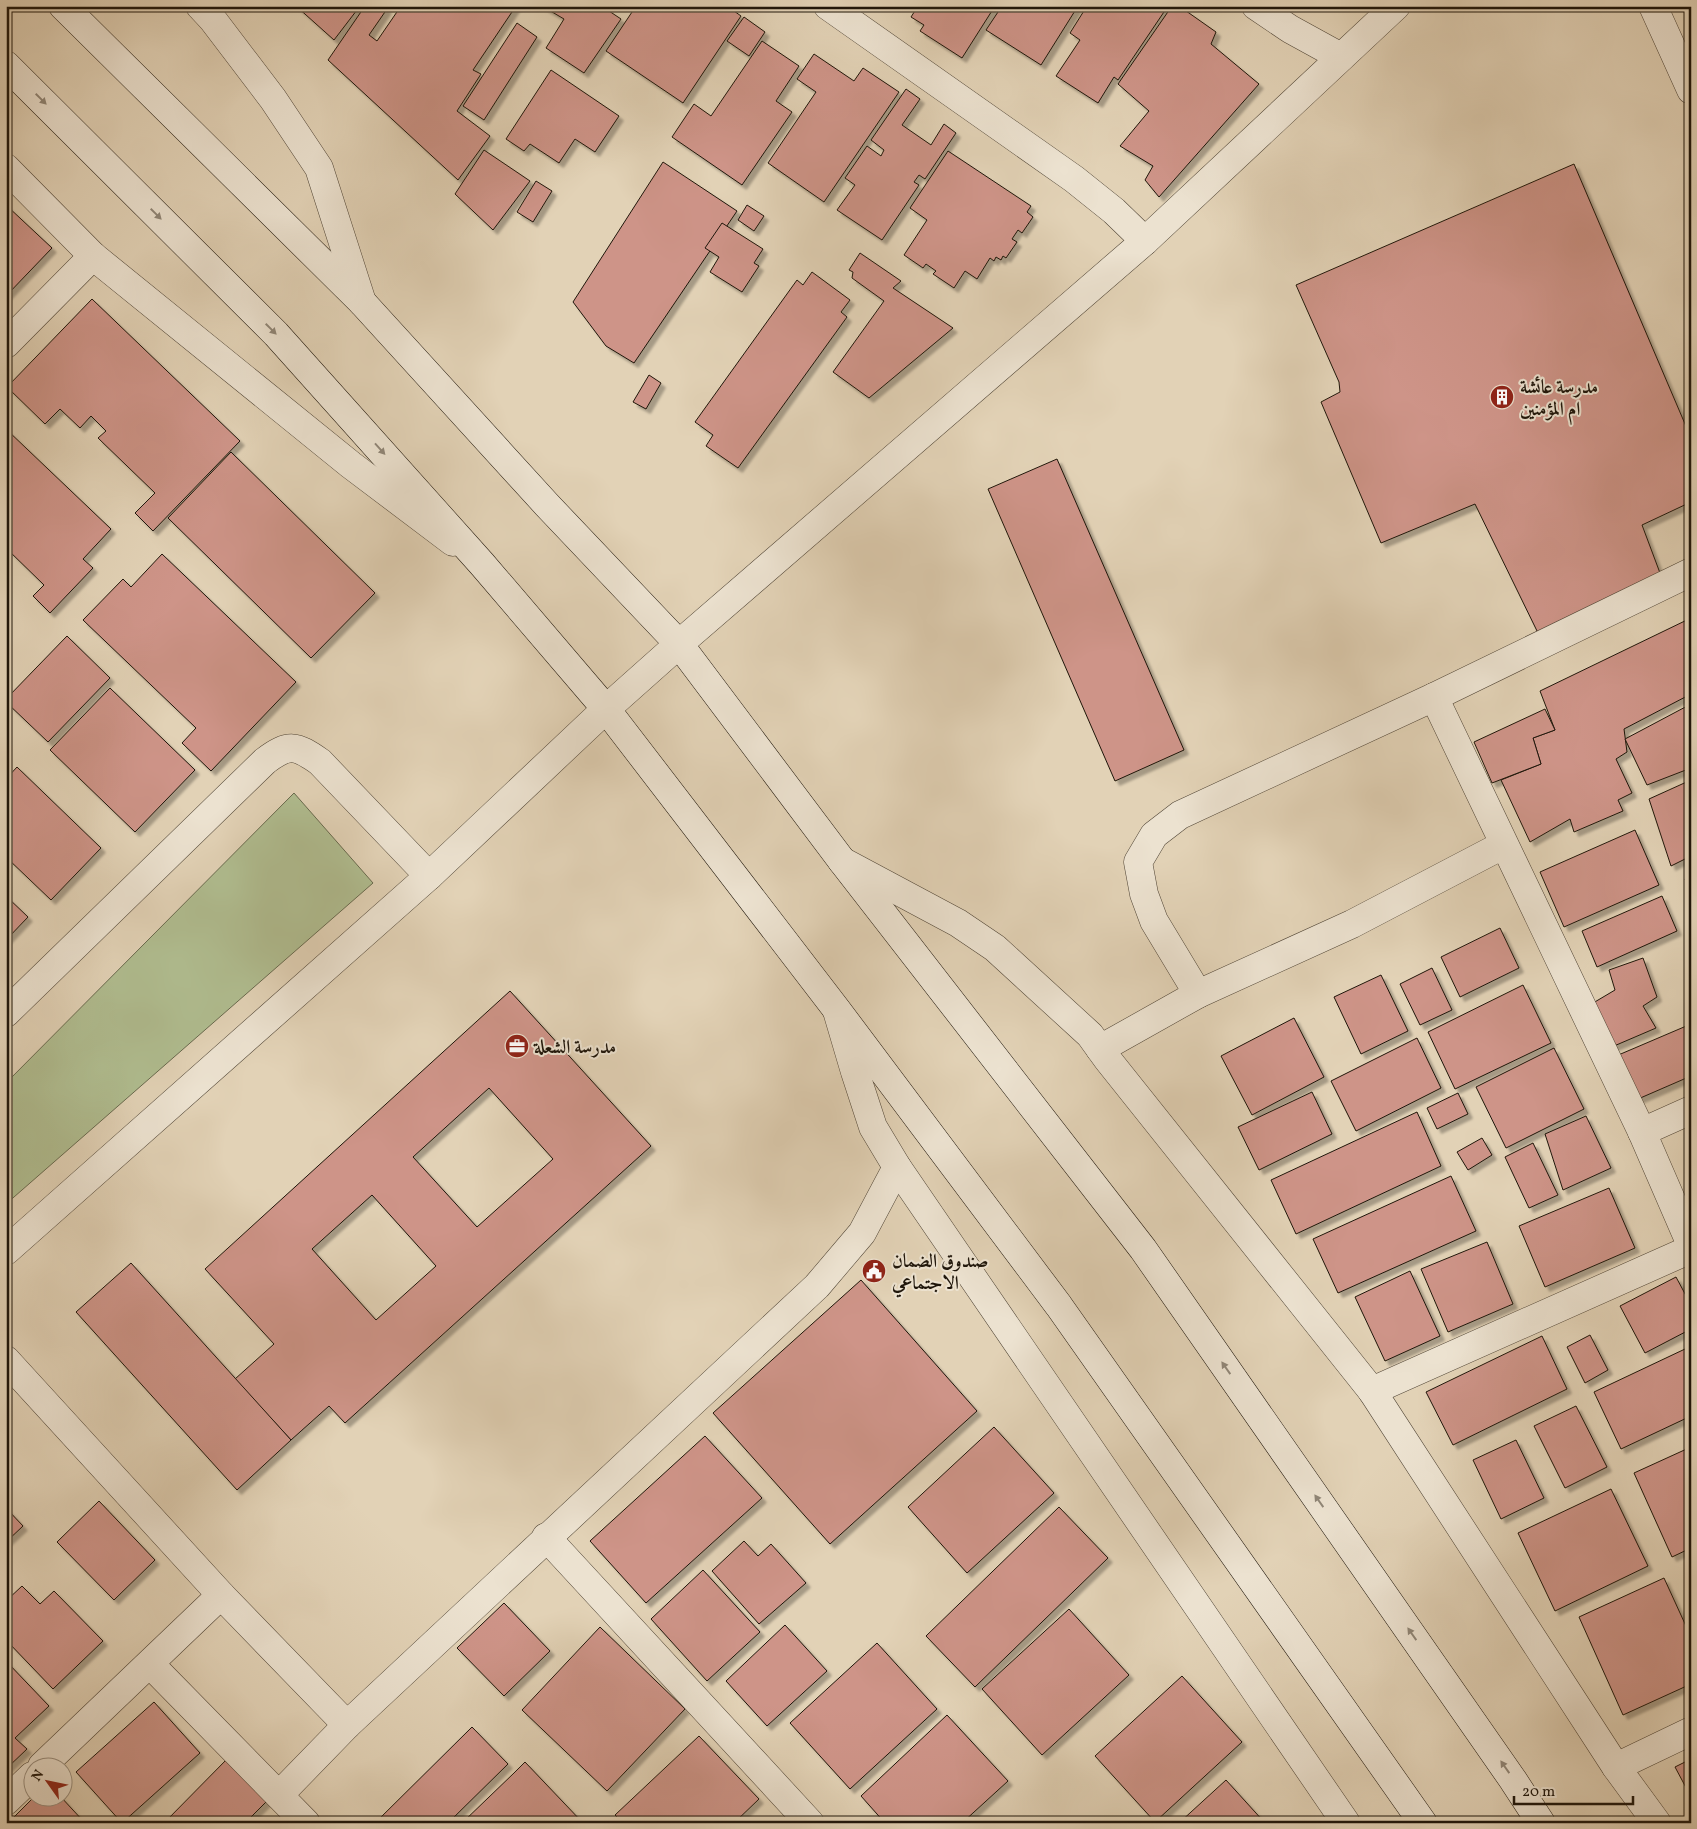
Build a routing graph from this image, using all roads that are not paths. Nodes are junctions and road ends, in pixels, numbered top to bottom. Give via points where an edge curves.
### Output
1 (63, 6) edge
2 (200, 6) edge
3 (828, 6) edge
4 (1256, 6) edge
5 (1396, 6) edge
6 (1653, 6) edge
7 (1342, 58) junction
8 (6, 65) edge
9 (1691, 90) edge
10 (6, 168) edge
11 (1145, 241) junction
12 (93, 256) junction
13 (362, 302) junction
14 (6, 344) edge
15 (482, 564) junction
16 (1691, 572) edge
17 (679, 644) junction
18 (1434, 697) junction
19 (606, 709) junction
20 (1503, 845) junction
21 (842, 861) junction
22 (429, 876) junction
23 (1198, 994) junction
24 (837, 1010) junction
25 (6, 1013) edge
26 (1100, 1049) junction
27 (1691, 1110) edge
28 (1642, 1132) junction
29 (897, 1167) junction
30 (1691, 1245) edge
31 (1691, 1249) edge
32 (6, 1251) edge
33 (6, 1360) edge
34 (1372, 1391) junction
35 (546, 1537) junction
36 (221, 1595) junction
37 (150, 1664) junction
38 (347, 1724) junction
39 (1691, 1731) edge
40 (53, 1756) edge
41 (1616, 1767) junction
42 (22, 1786) edge
43 (279, 1795) junction
44 (6, 1801) edge
45 (306, 1823) edge
46 (810, 1823) edge
47 (1346, 1823) edge
48 (1423, 1823) edge
49 (1541, 1823) edge
50 (1657, 1823) edge

1 - 13 street
2 - 13 street via 273,100 320,168
3 - 11 street via 1074,179
4 - 7 street
5 - 7 street
6 - 9 street
7 - 11 street
8 -> 15 street via 276,334
10 - 12 street
11 - 17 street
12 - 14 street
12 - 15 street via 351,465
13 - 17 street
15 - 19 street
16 - 18 street
17 - 19 street
17 - 21 street
18 - 20 street
18 - 23 street via 1180,815 1154,835 1138,862 1144,894 1154,921
19 - 22 street
19 - 24 street
20 - 23 street via 1352,924
20 - 28 street
21 - 26 street via 958,924 995,948 1090,1035
49 -> 21 street via 1143,1249
22 - 25 street via 320,762 304,750 279,750 265,760
22 - 32 street
23 - 26 street
24 - 29 street via 873,1127
24 - 48 street via 1059,1306
26 - 34 street
27 - 28 street
28 - 30 street
29 - 35 street via 862,1233 817,1286
29 - 47 street
31 - 34 street
33 - 36 street
34 - 41 street
35 - 38 street
35 - 46 street
36 - 37 street
36 - 38 street
37 - 40 street
37 - 43 street
38 - 43 street
39 - 41 street
41 - 50 street
42 - 44 street
43 - 45 street

